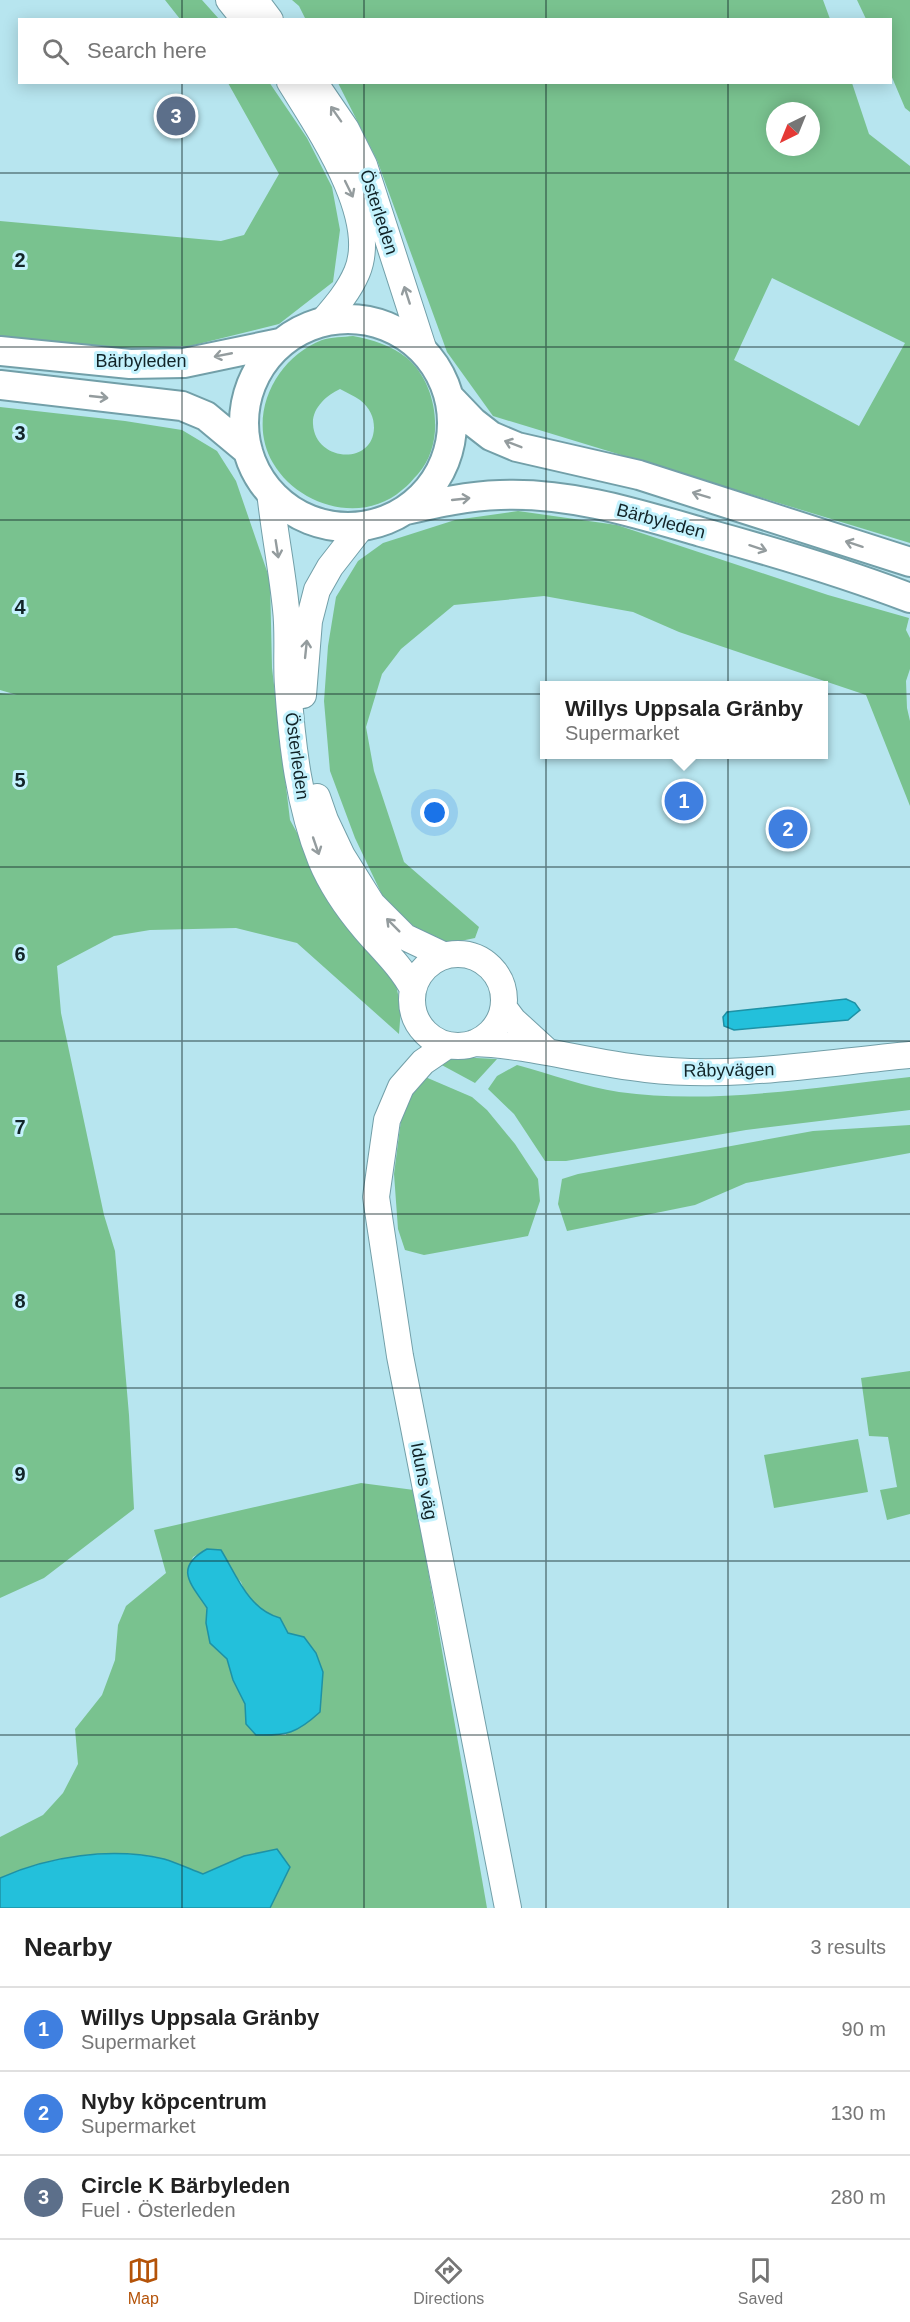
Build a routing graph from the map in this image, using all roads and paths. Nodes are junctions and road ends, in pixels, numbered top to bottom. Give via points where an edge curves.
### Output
1 (229, 0) edge
2 (255, 0) edge
3 (243, 18) edge
4 (268, 18) edge
5 (291, 84) edge
6 (316, 84) edge
7 (323, 321) junction
8 (280, 343) junction
9 (0, 351) edge
10 (424, 351) junction
11 (0, 385) edge
12 (450, 398) junction
13 (248, 451) junction
14 (270, 491) junction
15 (404, 511) junction
16 (362, 526) junction
17 (910, 562) edge
18 (910, 598) edge
19 (443, 955) junction
20 (413, 989) junction
21 (504, 1008) junction
22 (417, 1021) junction
23 (474, 1043) junction
24 (448, 1045) junction
25 (548, 1052) junction
26 (910, 1055) edge
27 (400, 1087) junction
28 (508, 1908) edge

1 - 3 main road
2 - 4 main road
5 -> 7 main road, Österleden via 325,139 354,199 363,235 357,271 344,296
10 -> 6 main road, Österleden via 364,165
7 - 8 main road
7 - 10 main road via 350,318 378,322 403,334
8 -> 9 main road, Bärbyleden via 184,363 130,364
8 - 13 main road via 261,365 249,392 244,421
10 - 12 main road via 440,373
11 -> 13 main road, Bärbyleden via 182,406 206,416
12 - 15 main road via 452,431 445,462 428,490
17 -> 12 main road, Bärbyleden via 639,476 517,447 491,436
13 - 14 main road
14 - 16 main road via 289,508 312,520 336,526
14 -> 20 main road, Österleden via 286,610 288,686 306,818 322,861 344,900 404,972
15 - 16 main road
15 -> 18 main road, Bärbyleden via 451,500 500,495 558,497 621,509 742,543
19 -> 16 main road, Österleden via 405,937 372,904 342,856 313,784 302,689 309,621 317,590
19 - 20 main road via 429,963
19 - 21 main road via 469,954 484,961 499,977
20 - 22 main road
21 - 23 main road via 499,1023
21 - 25 main road
22 - 24 main road via 433,1039
22 - 27 main road
23 - 24 main road
23 - 25 main road, Råbyvägen
24 - 27 main road, Iduns väg via 423,1062
25 - 26 main road, Råbyvägen via 646,1069 714,1073
27 - 28 main road, Iduns väg via 387,1120 376,1197 400,1356

